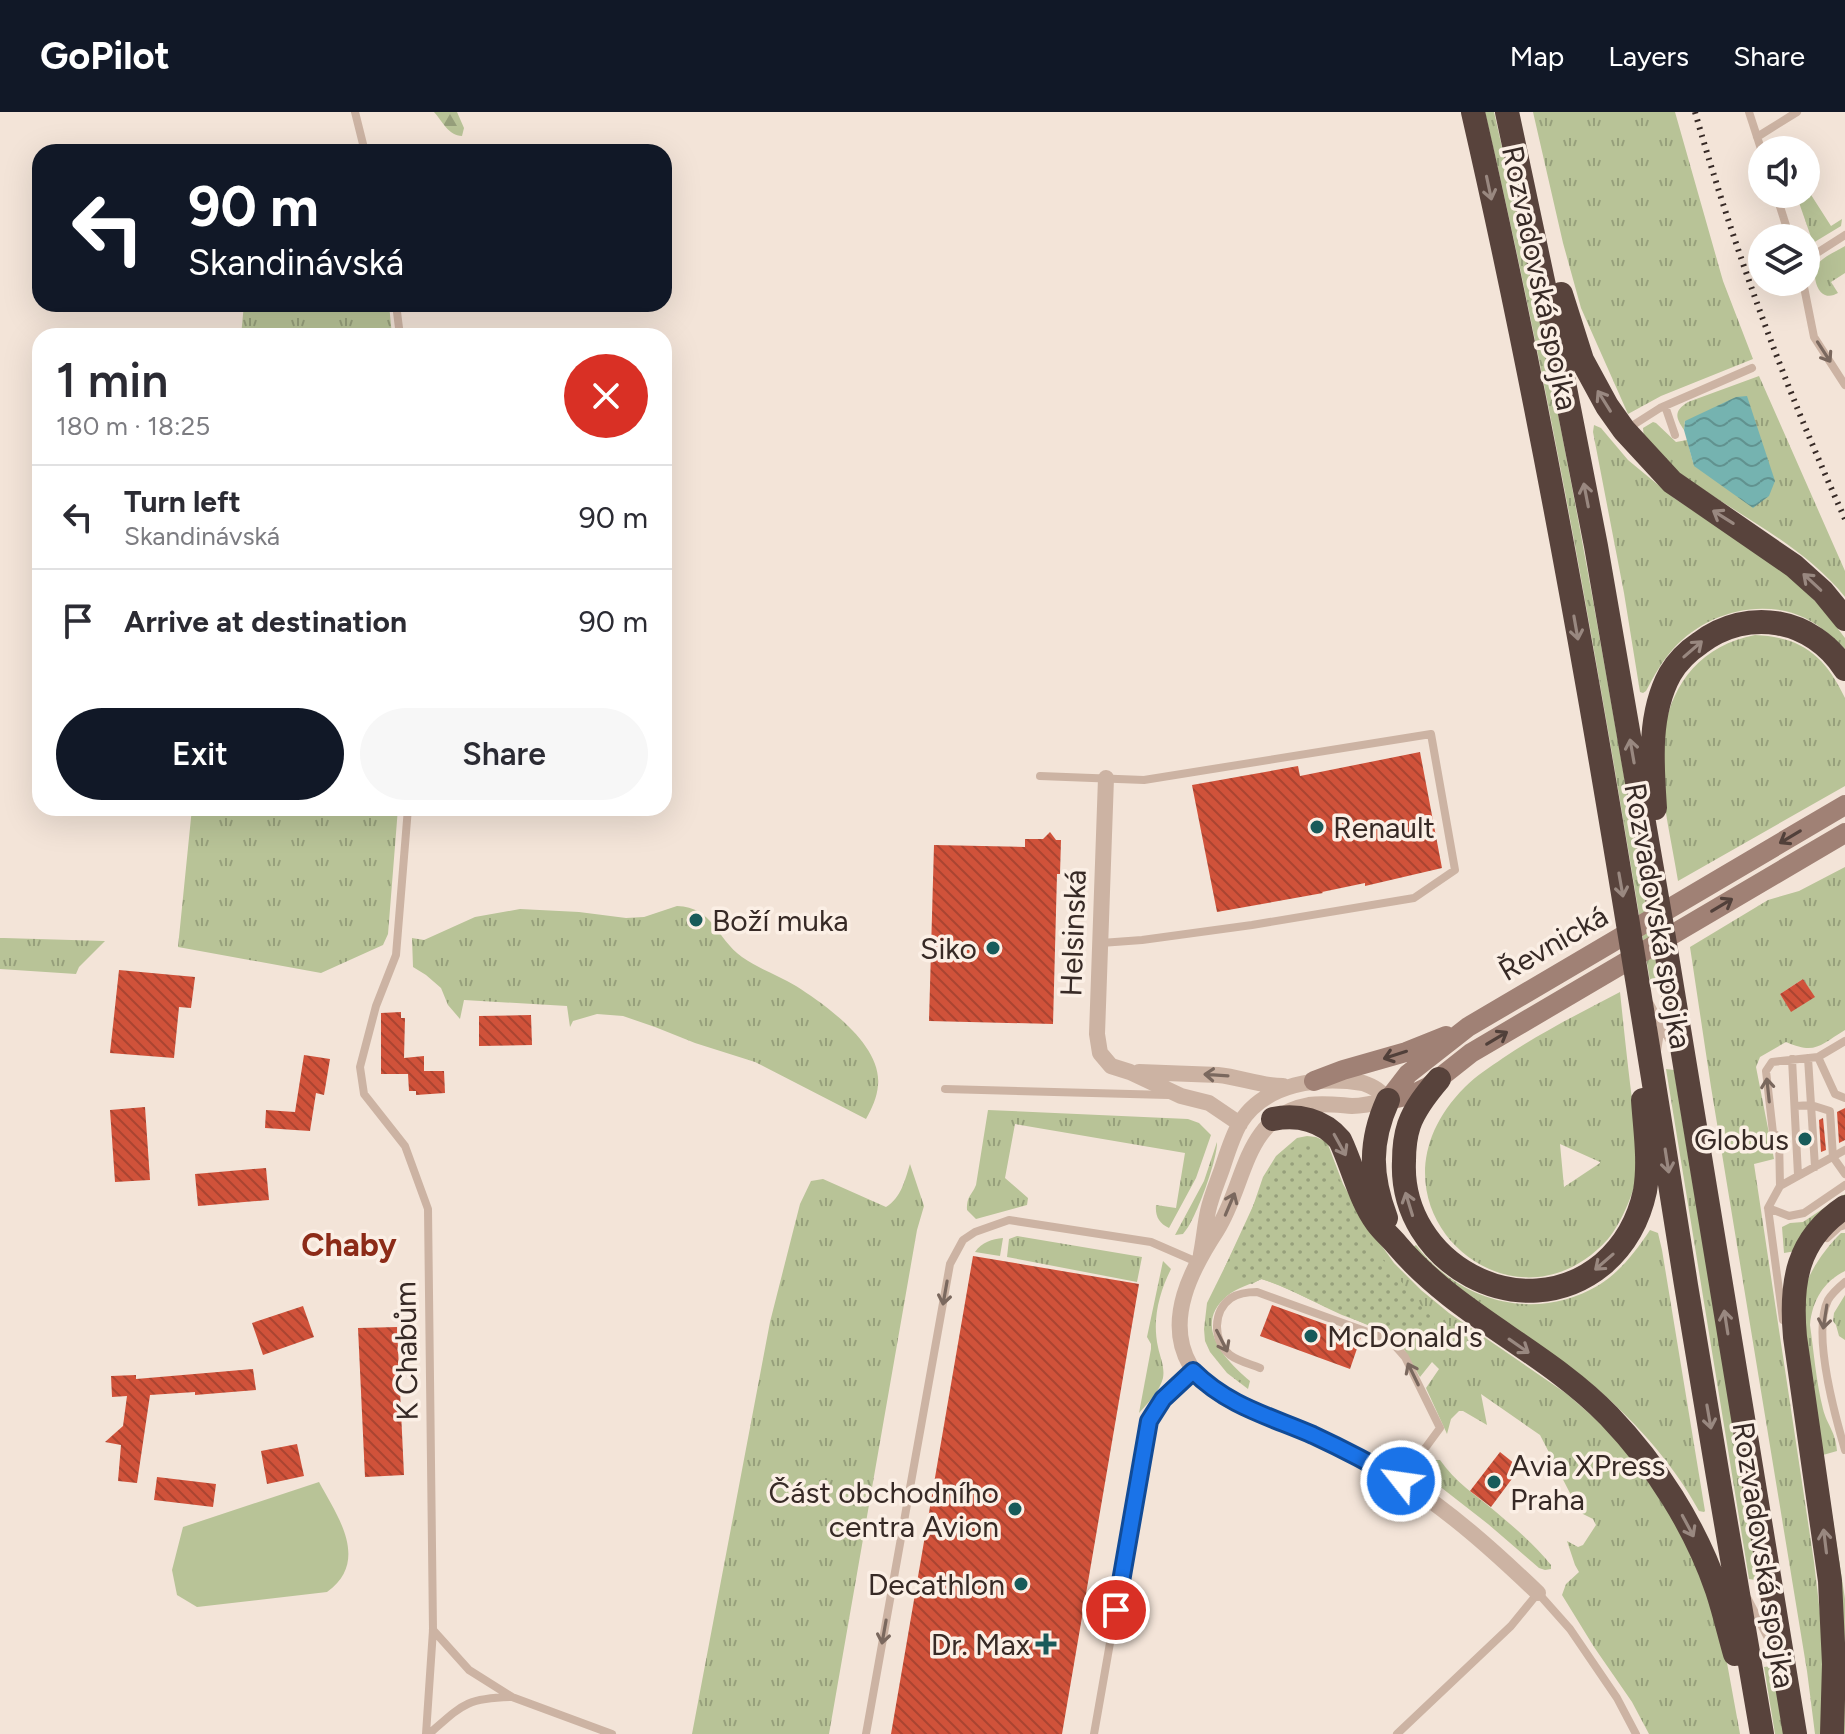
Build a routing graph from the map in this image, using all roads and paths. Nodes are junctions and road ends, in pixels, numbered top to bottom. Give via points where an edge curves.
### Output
1 (355, 112) edge
2 (1473, 112) edge
3 (1507, 112) edge
4 (1749, 112) edge
5 (1797, 112) edge
6 (1757, 136) edge
7 (1759, 136) edge
8 (1515, 142) junction
9 (363, 144) edge
10 (1845, 235) edge
11 (1820, 251) edge
12 (1806, 296) edge
13 (1752, 368) dead end
14 (1845, 385) edge
15 (1665, 406) junction
16 (1624, 430) junction
17 (1675, 435) dead end
18 (1845, 619) edge
19 (1845, 669) edge
20 (1040, 776) dead end
21 (1106, 778) junction
22 (1845, 805) edge
23 (407, 816) edge
24 (1845, 833) edge
25 (1845, 852) edge
26 (1808, 855) junction
27 (1664, 938) junction
28 (1101, 943) junction
29 (1631, 946) junction
30 (1670, 973) junction
31 (1637, 983) junction
32 (1662, 1026) junction
33 (1468, 1027) junction
34 (1845, 1041) edge
35 (1818, 1057) junction
36 (1808, 1058) junction
37 (1792, 1059) junction
38 (1685, 1069) junction
39 (1130, 1072) junction
40 (1653, 1077) junction
41 (1439, 1079) junction
42 (1314, 1081) junction
43 (1293, 1086) junction
44 (945, 1089) dead end
45 (1181, 1096) junction
46 (1845, 1098) edge
47 (1388, 1100) junction
48 (1811, 1105) junction
49 (1845, 1105) edge
50 (1796, 1106) junction
51 (1273, 1119) junction
52 (1240, 1124) junction
53 (1797, 1128) junction
54 (1779, 1137) junction
55 (1405, 1140) junction
56 (1845, 1150) edge
57 (1833, 1157) junction
58 (1815, 1167) junction
59 (1845, 1174) edge
60 (1798, 1175) junction
61 (1845, 1185) edge
62 (1780, 1186) junction
63 (1845, 1207) edge
64 (1768, 1208) junction
65 (1845, 1225) edge
66 (1396, 1244) junction
67 (1199, 1258) junction
68 (1843, 1284) edge
69 (1789, 1317) junction
70 (1786, 1340) dead end
71 (1260, 1368) dead end
72 (1193, 1371) junction
73 (1801, 1377) junction
74 (1845, 1450) edge
75 (1401, 1481) junction
76 (1767, 1570) junction
77 (1735, 1574) junction
78 (1538, 1593) junction
79 (1764, 1596) dead end
80 (1762, 1609) dead end
81 (1760, 1622) junction
82 (433, 1630) junction
83 (1758, 1635) dead end
84 (1756, 1649) dead end
85 (1784, 1670) junction
86 (1752, 1675) junction
87 (512, 1697) junction
88 (428, 1734) edge
89 (612, 1734) edge
90 (866, 1734) edge
91 (1094, 1734) edge
92 (1397, 1734) edge
93 (1636, 1734) edge
94 (1759, 1734) edge
95 (1795, 1734) edge
96 (1832, 1734) edge

1 - 9 lane
2 -> 29 highway, Rozvadovská spojka via 1563,552
3 - 8 highway, Rozvadovská spojka
4 - 6 lane
5 - 7 lane
16 -> 8 highway via 1576,344
27 -> 8 highway, Rozvadovská spojka via 1596,546
10 - 11 lane
12 -> 14 lane via 1814,337
13 - 15 lane
15 - 16 lane
15 - 17 lane
18 -> 16 highway via 1794,566 1672,482
27 -> 19 highway via 1652,751 1670,675 1709,636 1764,621 1794,626 1815,637
20 - 21 lane
21 - 28 street, Helsinská
21 - 28 lane via 1144,780 1431,734 1455,870 1414,898
22 -> 33 main road, Řevnická
23 - 82 lane, K Chabům via 396,955 360,1067 364,1094 405,1146 428,1209
24 - 26 main road, Řevnická
25 - 26 main road
41 -> 26 main road, Řevnická via 1471,1053
27 - 30 highway, Rozvadovská spojka
28 - 39 street, Helsinská via 1097,1044 1111,1066
29 - 31 highway, Rozvadovská spojka
29 -> 55 highway via 1646,1178 1630,1232 1602,1265 1575,1281 1537,1290 1498,1287 1459,1269 1437,1251 1414,1217 1404,1180
30 - 32 lane
30 - 38 highway, Rozvadovská spojka
31 - 32 lane
31 - 40 highway, Rozvadovská spojka
32 - 38 lane
32 - 40 lane
33 -> 42 main road
33 - 47 main road, Řevnická via 1408,1074
34 - 35 lane
35 - 36 lane
35 - 46 lane via 1835,1094
36 - 37 lane
36 - 48 lane
37 - 50 lane
54 -> 37 lane via 1773,1133 1766,1071 1772,1062
76 -> 38 highway, Rozvadovská spojka
43 -> 39 street via 1218,1075
39 - 45 street, Helsinská
40 -> 77 highway, Rozvadovská spojka
41 - 47 main road, Řevnická via 1414,1094
41 - 55 highway via 1419,1105
42 - 43 street
42 - 47 street via 1363,1083
43 - 52 street via 1267,1096
44 - 45 lane
45 - 52 street, Helsinská via 1209,1103
46 - 49 lane
47 - 51 street via 1306,1106
47 - 55 highway
47 - 66 highway via 1375,1138 1374,1165
48 - 50 lane
48 - 57 lane via 1830,1111
48 - 58 lane
50 - 53 lane
51 -> 66 highway via 1305,1119 1335,1134 1369,1209
67 -> 51 street via 1228,1212 1257,1138
52 - 67 street via 1209,1209
53 - 54 lane
53 - 60 lane
54 - 62 lane
56 - 57 lane
57 - 58 lane
57 - 59 lane
58 - 60 lane
60 - 62 lane
61 - 64 lane via 1804,1213 1789,1216
62 - 64 lane
63 - 69 highway via 1809,1241
64 - 69 lane
65 - 69 lane via 1817,1250
66 -> 94 highway via 1450,1297 1550,1367 1608,1416 1671,1495 1717,1590
67 - 72 street via 1180,1317 1183,1347
67 -> 90 lane via 1151,1242 1009,1220 963,1240 950,1264
68 -> 74 lane via 1828,1300 1823,1320
69 - 73 highway
70 - 73 lane
75 -> 71 lane via 1440,1428 1405,1357 1390,1340 1257,1292 1235,1295 1219,1315 1220,1341 1232,1357
72 - 75 street via 1245,1408
72 - 91 lane via 1163,1399 1147,1430
96 -> 73 highway via 1830,1581
75 - 78 street via 1492,1549
76 - 79 lane
76 - 85 highway, Rozvadovská spojka
77 - 81 lane
77 - 86 highway, Rozvadovská spojka
78 - 92 lane via 1511,1626
78 - 93 lane via 1570,1629
80 - 81 lane
81 - 83 lane
81 - 85 lane
82 - 87 lane via 469,1670
82 - 88 lane, K Chabům
84 - 86 lane
85 - 95 highway, Rozvadovská spojka
86 - 94 highway, Rozvadovská spojka
87 - 88 lane via 462,1705
87 - 89 lane

